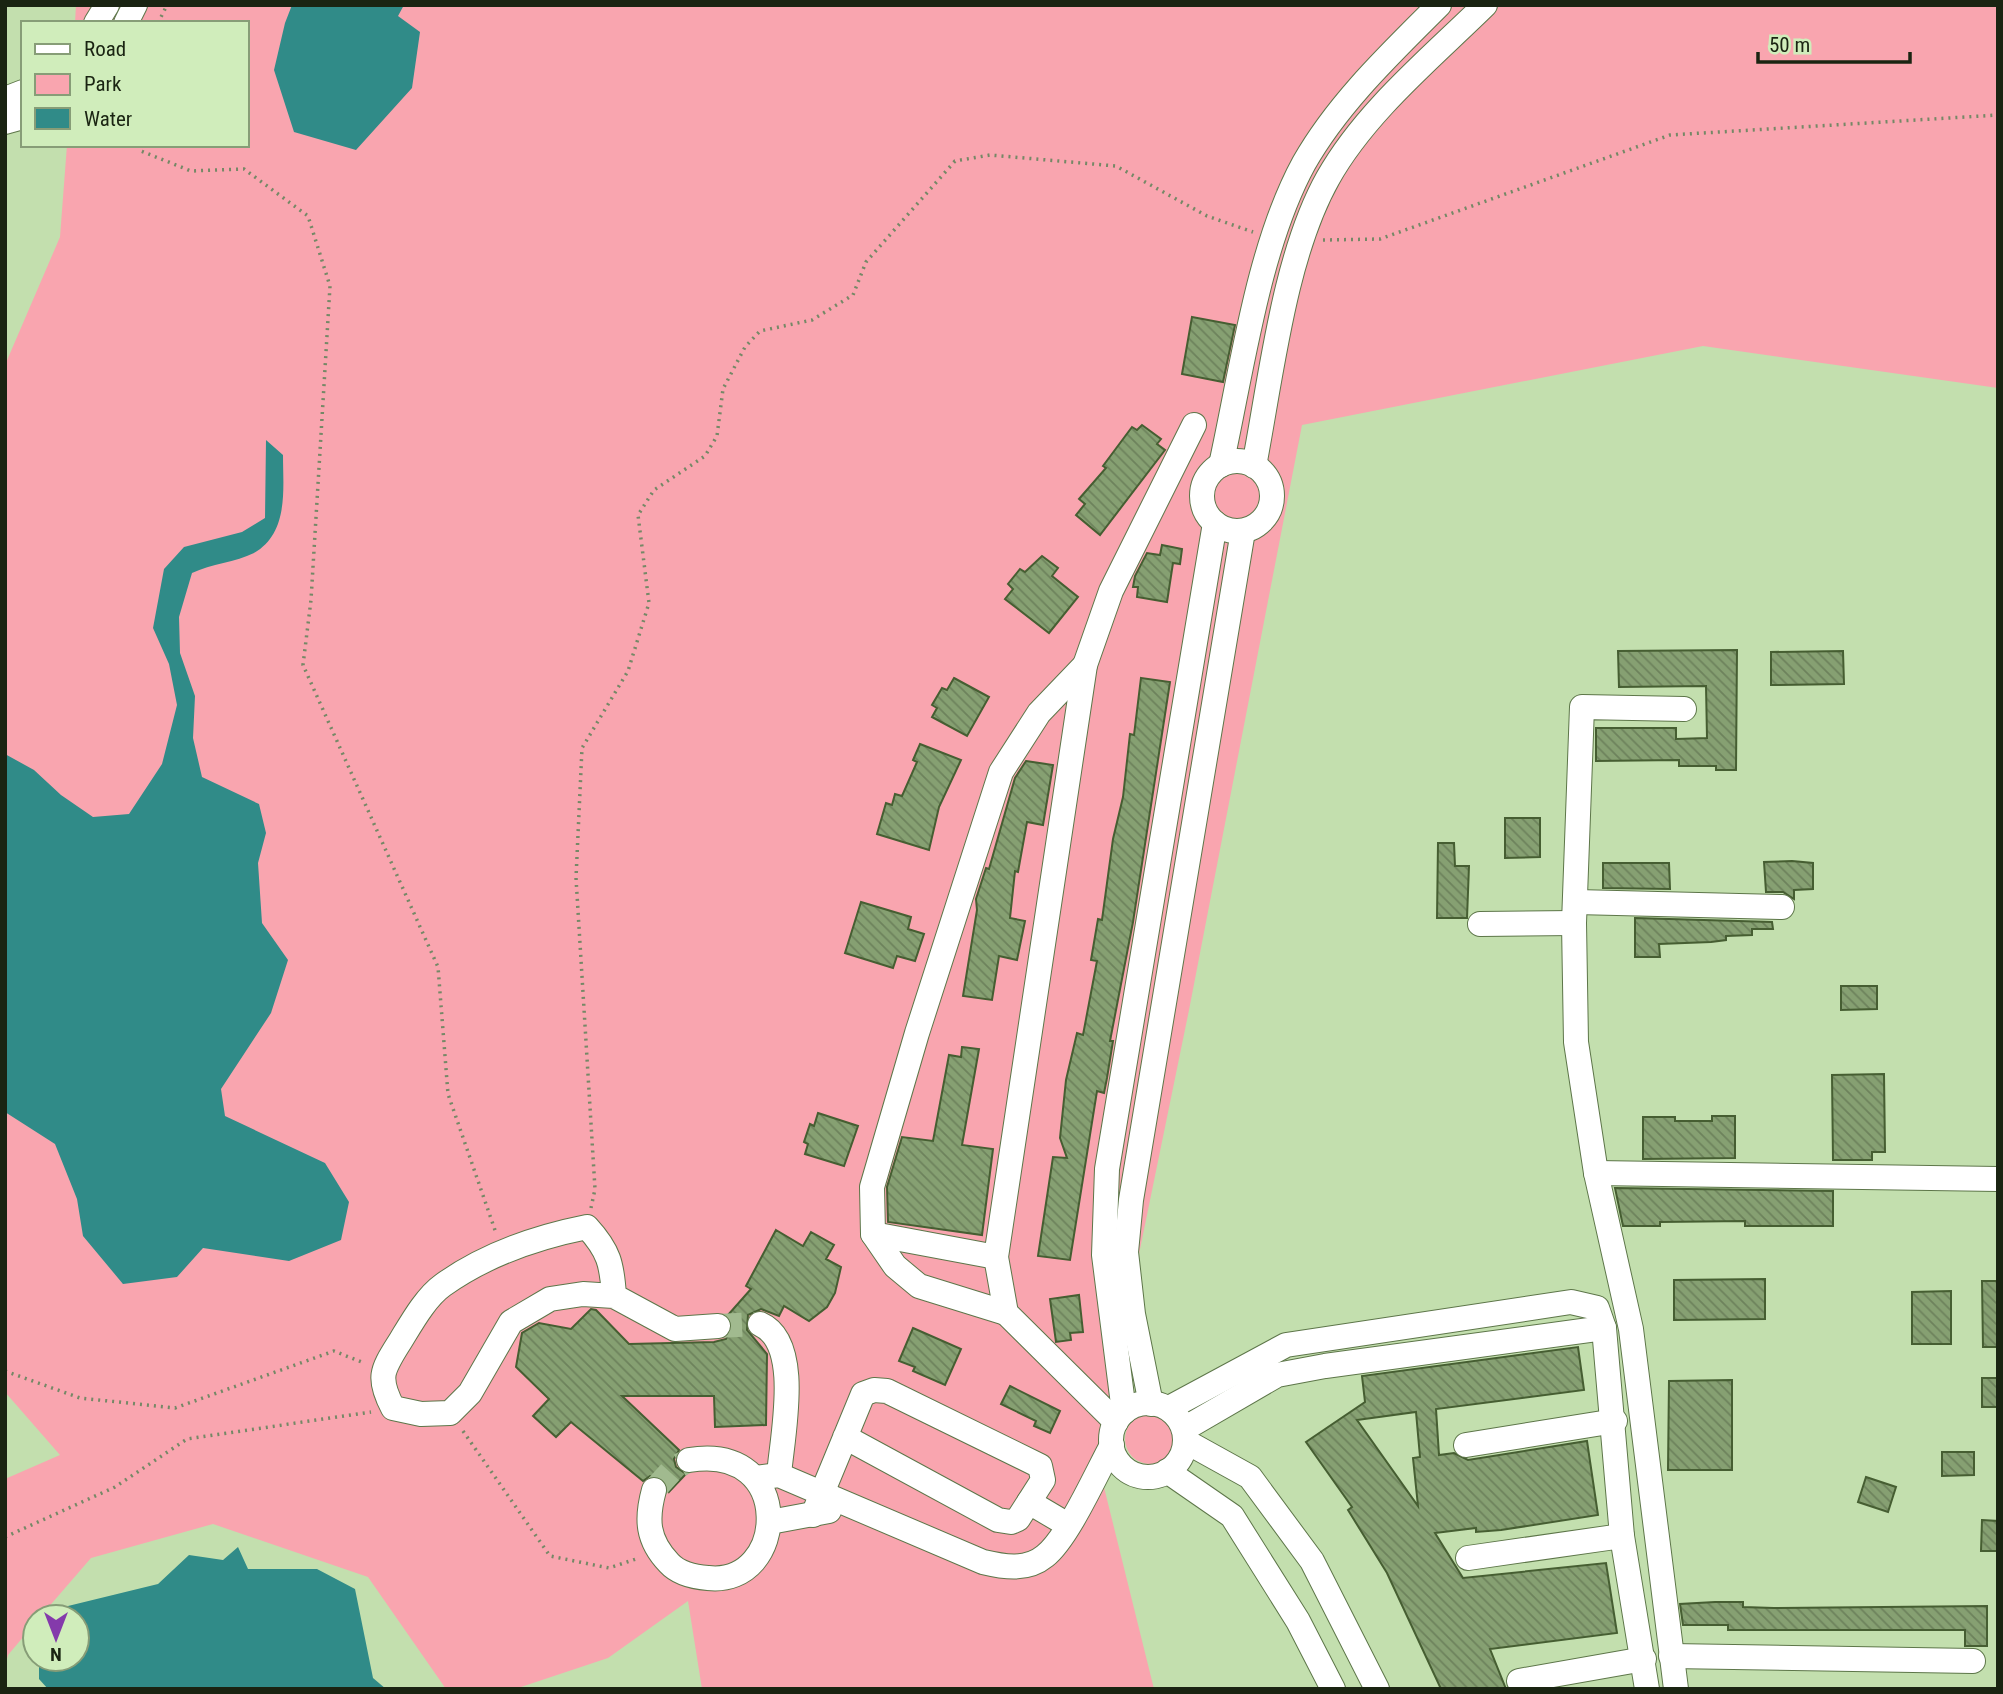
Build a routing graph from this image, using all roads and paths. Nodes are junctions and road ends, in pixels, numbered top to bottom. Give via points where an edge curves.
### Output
1 (107, 5) edge
2 (135, 5) edge
3 (166, 5) edge
4 (1439, 5) edge
5 (1485, 5) edge
6 (97, 21) edge
7 (127, 21) edge
8 (159, 21) edge
9 (1998, 115) edge
10 (140, 147) edge
11 (1272, 235) junction
12 (1300, 241) junction
13 (1194, 425) dead end
14 (1221, 465) junction
15 (1254, 466) junction
16 (1215, 523) junction
17 (1243, 531) junction
18 (1085, 665) junction
19 (1684, 709) dead end
20 (1782, 907) dead end
21 (1575, 913) junction
22 (1480, 924) dead end
23 (1596, 1173) junction
24 (1998, 1179) edge
25 (587, 1227) junction
26 (873, 1234) junction
27 (502, 1253) junction
28 (996, 1256) junction
29 (614, 1296) junction
30 (1006, 1313) junction
31 (760, 1324) dead end
32 (718, 1326) tunnel mouth
33 (1604, 1328) junction
34 (383, 1370) junction
35 (5, 1371) edge
36 (1160, 1406) junction
37 (393, 1408) junction
38 (450, 1413) junction
39 (1615, 1421) junction
40 (1117, 1426) junction
41 (1184, 1435) junction
42 (845, 1437) junction
43 (1466, 1445) dead end
44 (689, 1460) tunnel mouth
45 (1167, 1471) junction
46 (767, 1477) junction
47 (654, 1490) tunnel mouth
48 (822, 1491) junction
49 (1029, 1502) junction
50 (853, 1506) junction
51 (813, 1515) junction
52 (770, 1522) junction
53 (1068, 1525) junction
54 (1622, 1536) junction
55 (5, 1537) edge
56 (657, 1551) junction
57 (1468, 1558) dead end
58 (1671, 1656) junction
59 (1644, 1659) junction
60 (1973, 1661) dead end
61 (1519, 1681) dead end
62 (1333, 1689) edge
63 (1377, 1689) edge
64 (1647, 1689) edge
65 (1675, 1689) edge

1 - 6 street
2 - 7 street
3 - 8 path
4 - 11 street via 1375,69 1325,132 1304,163
5 - 12 street via 1359,134 1328,178
9 - 12 path via 1670,135 1380,239
10 - 27 path via 191,171 244,169 308,216 330,286 303,665 438,967 448,1094
11 - 12 street
11 - 14 street
11 - 25 path via 1241,230 1207,216 1116,166 990,155 955,161 866,262 853,295 812,320 760,331 745,347 723,389 717,436 705,456 654,489 638,515 649,603 628,671 582,748 576,878 595,1189
12 - 15 street
13 - 18 street via 1111,591
14 - 15 street via 1243,462
14 - 16 street via 1205,481 1202,493 1207,515
15 - 17 street via 1269,481 1272,502 1262,521
16 - 17 street
16 - 40 street via 1107,1168 1104,1255
17 - 36 street via 1126,1252 1133,1314
18 - 26 street via 1039,713 1001,772 872,1188
18 - 28 street
19 - 21 street via 1582,707
20 - 21 street
21 - 22 street
21 - 23 street via 1576,1042
23 - 24 street
23 - 58 street via 1631,1329
25 - 27 street
25 - 29 street via 604,1245
26 - 28 street
26 - 30 street via 895,1266 919,1286
27 - 34 street via 442,1286 412,1322
28 - 30 street
29 - 32 street via 675,1329
29 - 38 street via 550,1299 511,1322 470,1393
30 - 40 street
31 - 46 street via 779,1339 787,1365
33 - 36 street via 1597,1308 1571,1302 1286,1345
33 - 39 street
33 - 41 street via 1277,1376
34 - 35 path via 334,1351 175,1408 80,1398
34 - 37 street via 384,1390
36 - 40 street via 1133,1406
36 - 41 street
37 - 38 street via 421,1414
37 - 55 path via 187,1439 115,1487
38 - 56 path via 550,1556 609,1569
39 - 43 street
39 - 54 street
40 - 45 street via 1115,1456 1132,1473 1156,1476
40 - 53 street
41 - 45 street via 1180,1459
41 - 63 street via 1250,1477 1312,1561
42 - 48 street
42 - 49 street via 998,1520 1018,1519
42 - 49 street via 863,1394 887,1391 1040,1466 1043,1480
44 - 46 street via 725,1459
45 - 62 street via 1232,1516 1298,1621
46 - 48 street
46 - 52 street
47 - 56 street via 648,1515
48 - 50 street
48 - 51 street
49 - 53 street
50 - 51 street
50 - 53 street via 1004,1567 1020,1567 1046,1556
51 - 52 street
52 - 56 street via 765,1543 753,1561 735,1574 714,1579 692,1577 672,1567
54 - 57 street
54 - 59 street
58 - 60 street
58 - 65 street
59 - 61 street
59 - 64 street

